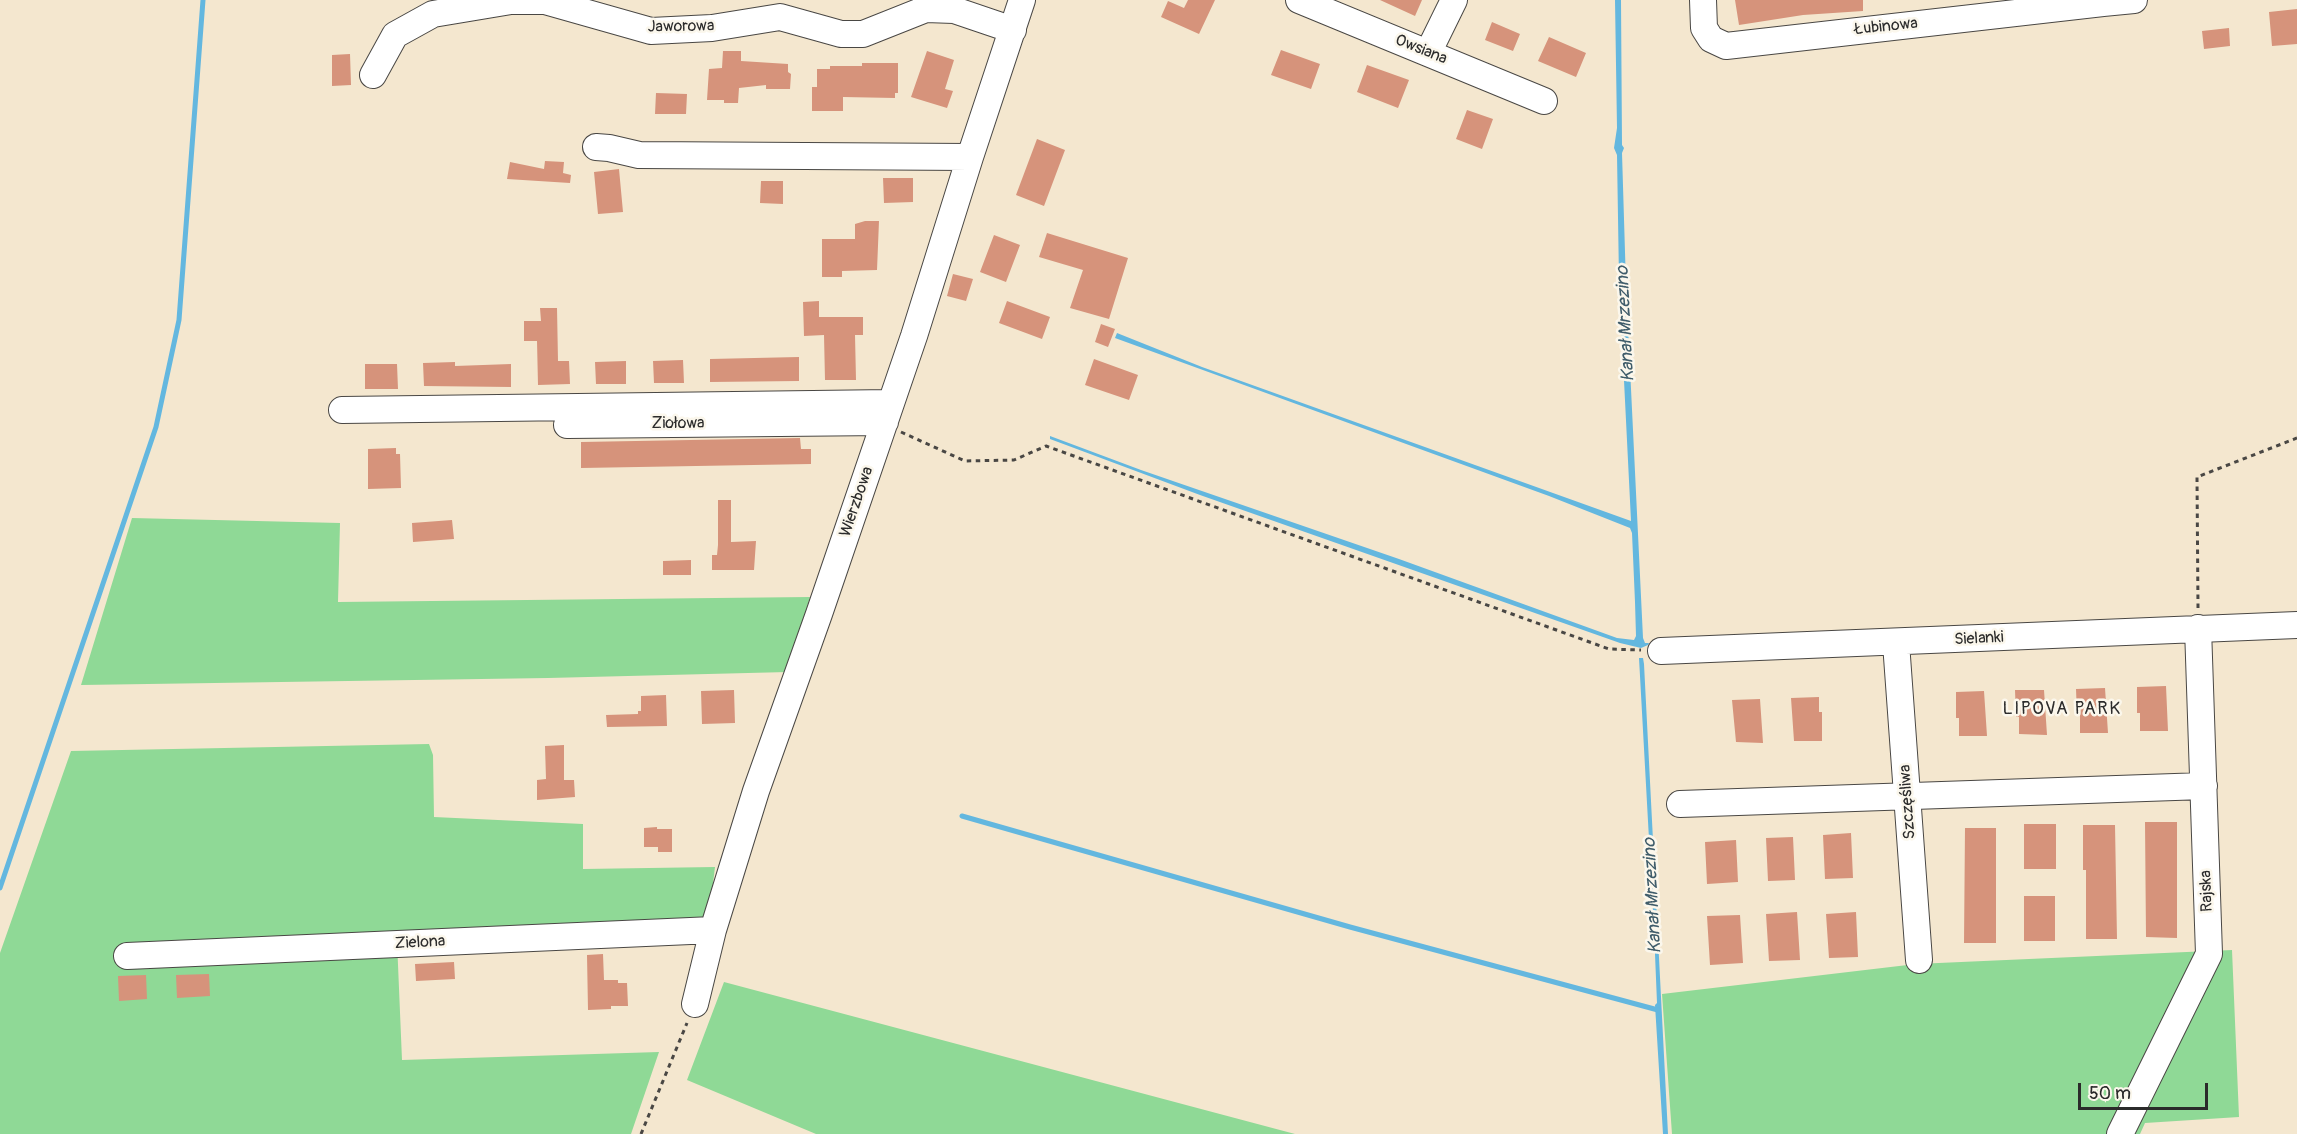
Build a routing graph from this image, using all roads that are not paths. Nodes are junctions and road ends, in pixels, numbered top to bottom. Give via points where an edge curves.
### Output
1 (1022, 0) edge
2 (1299, 0) edge
3 (1454, 0) edge
4 (1703, 0) edge
5 (2134, 0) edge
6 (2103, 1) edge
7 (1012, 30) junction
8 (1428, 53) junction
9 (373, 75) dead end
10 (1544, 101) dead end
11 (596, 147) dead end
12 (970, 157) junction
13 (342, 410) dead end
14 (888, 413) junction
15 (472, 425) dead end
16 (2297, 625) edge
17 (2198, 628) junction
18 (1896, 643) junction
19 (1661, 651) road end
20 (2204, 786) junction
21 (1908, 795) junction
22 (1680, 804) dead end
23 (713, 930) junction
24 (127, 956) dead end
25 (1919, 960) dead end
26 (694, 1004) road end
27 (2120, 1134) edge

1 - 7 street, Wierzbowa
2 - 8 street, Owsiana
3 - 8 street
4 - 6 street, Łubinowa via 1704,28 1711,39 1726,45
5 - 6 street, Łubinowa
7 - 9 street, Jaworowa via 954,10 926,9 863,34 841,34 780,17 712,28 651,31 545,2 511,1 433,14 395,35
7 - 12 street, Wierzbowa
8 - 10 street, Owsiana
11 - 12 street via 639,155
12 - 14 street, Wierzbowa
13 - 14 street
14 - 15 street, Ziołowa
14 - 23 street, Wierzbowa via 756,791
16 - 17 street, Sielanki
17 - 18 street, Sielanki
17 - 20 street, Rajska
18 - 19 street, Sielanki
18 - 21 street, Szczęśliwa
20 - 21 street
20 - 27 street, Rajska via 2209,954
21 - 22 street
21 - 25 street, Szczęśliwa
23 - 24 street, Zielona
23 - 26 street, Wierzbowa

